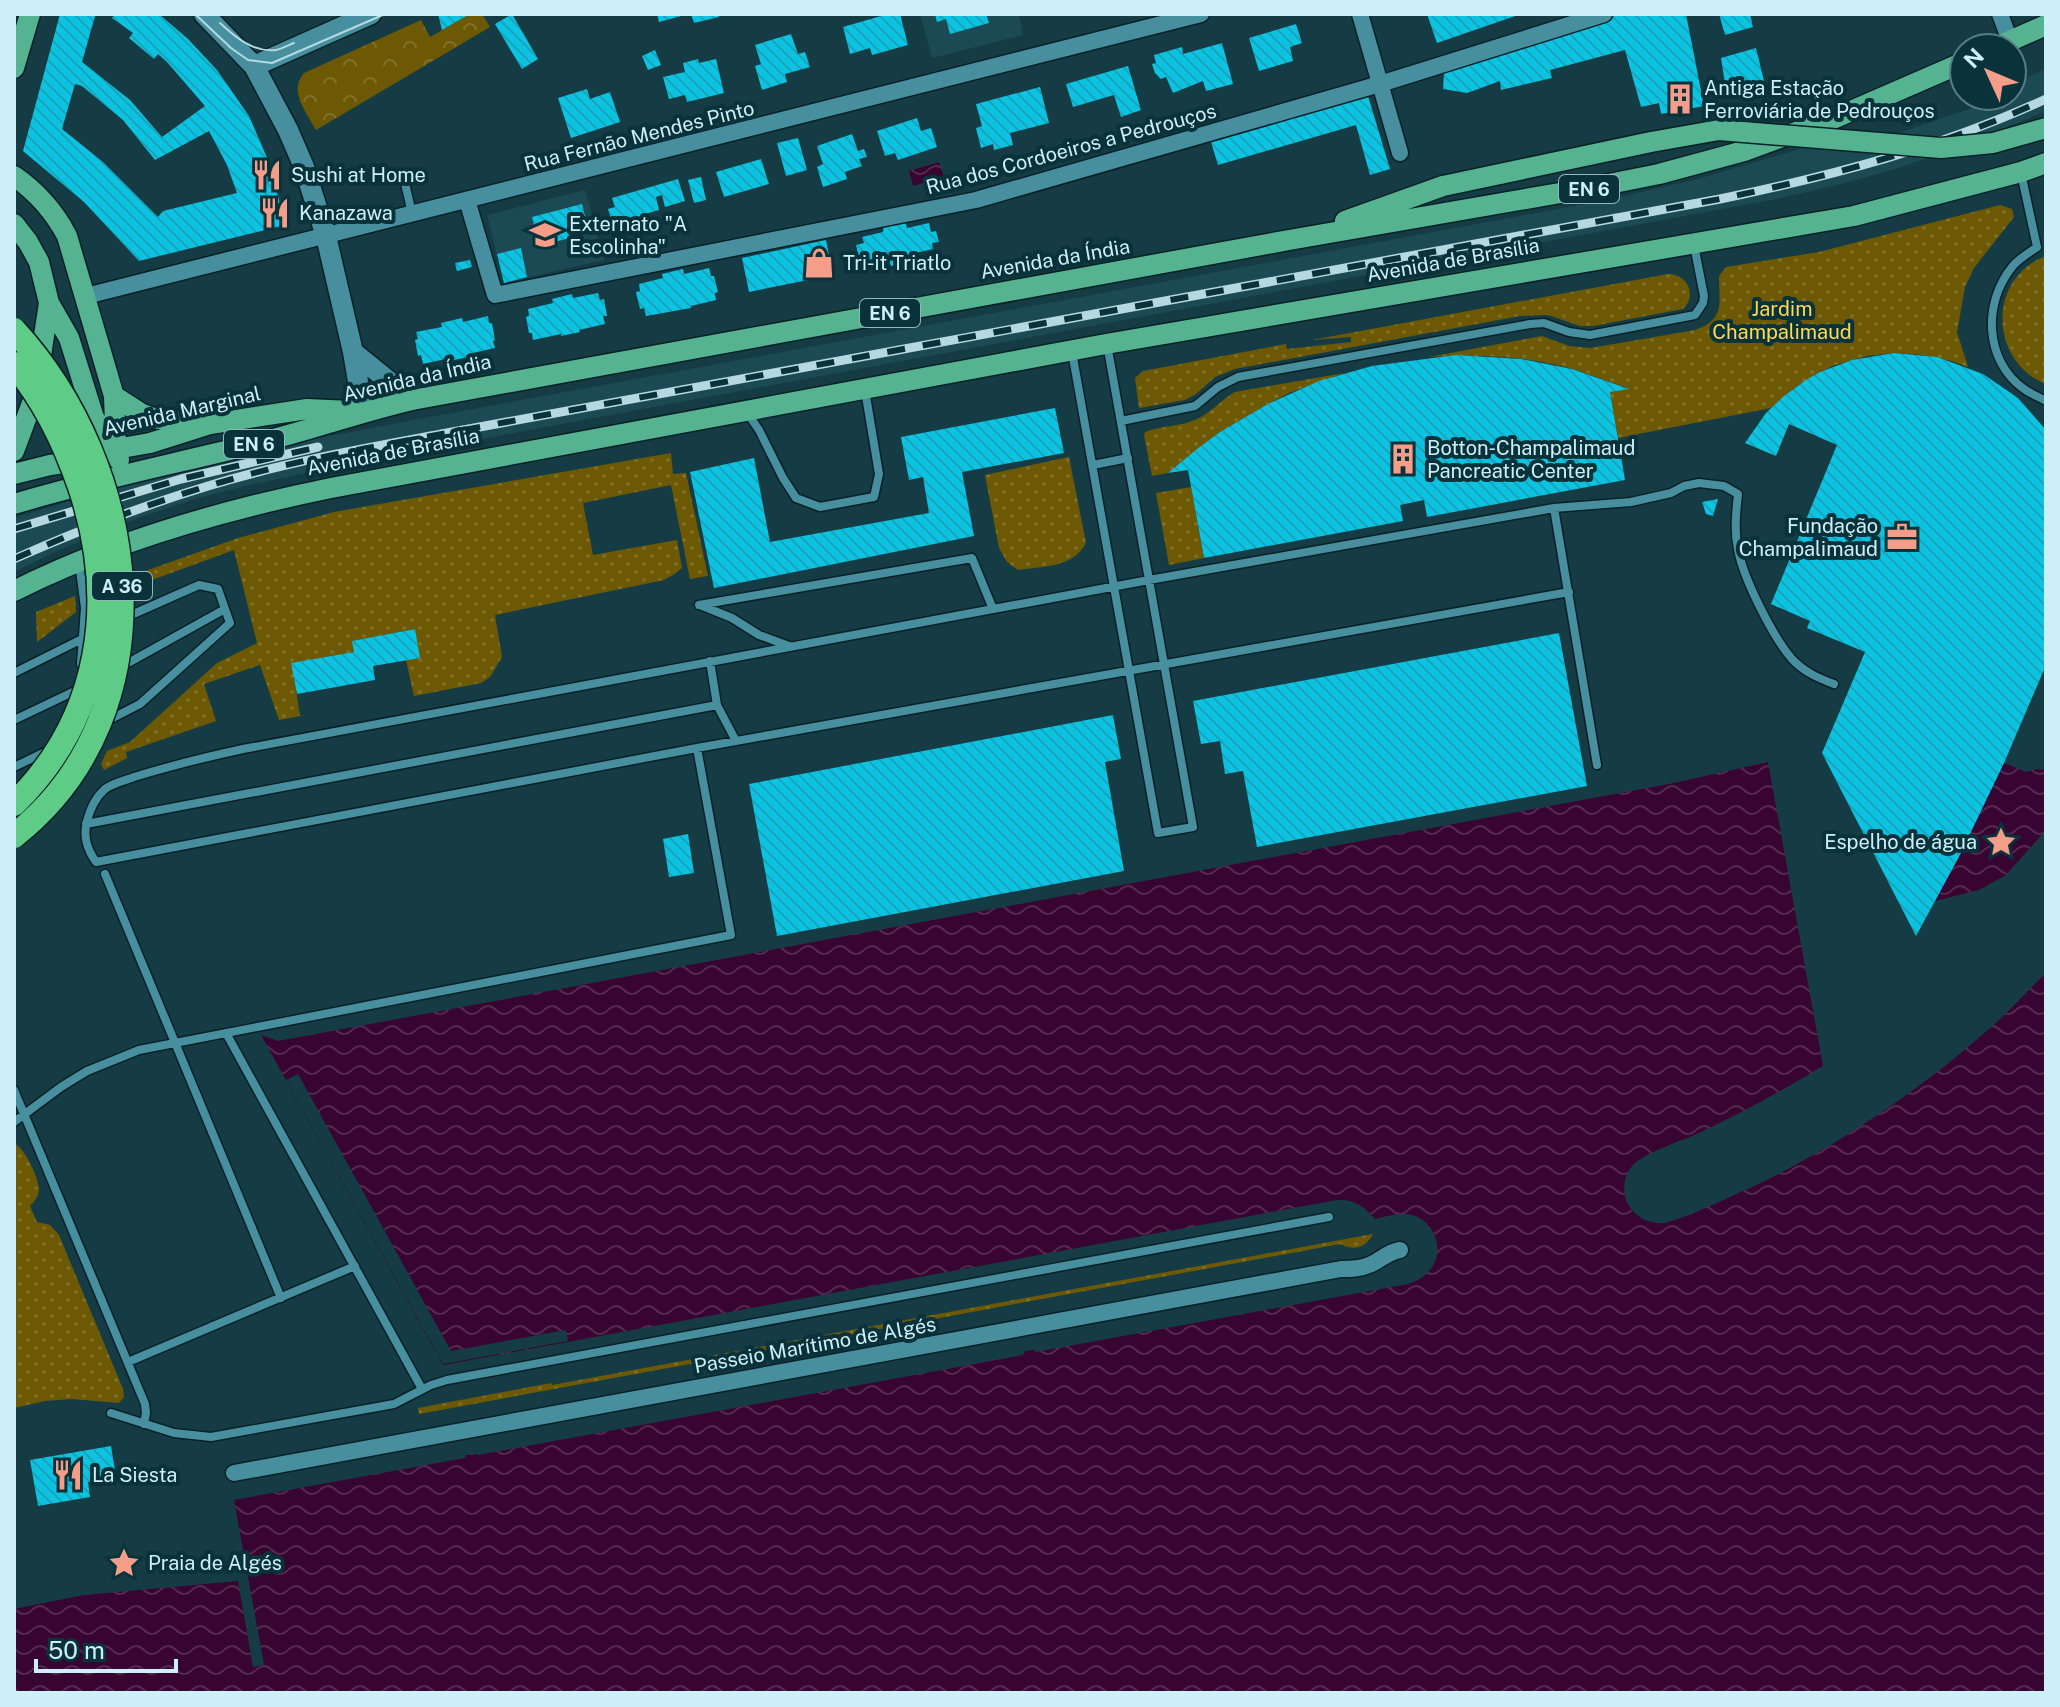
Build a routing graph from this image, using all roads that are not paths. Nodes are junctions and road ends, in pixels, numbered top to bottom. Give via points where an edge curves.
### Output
1 (30, 14) edge
2 (204, 14) edge
3 (371, 14) edge
4 (1201, 14) edge
5 (1360, 14) edge
6 (1604, 14) edge
7 (254, 66) junction
8 (14, 68) edge
9 (1948, 69) edge
10 (1380, 84) junction
11 (2046, 128) edge
12 (1400, 153) dead end
13 (2046, 163) edge
14 (2021, 172) junction
15 (403, 175) dead end
16 (14, 176) edge
17 (467, 200) junction
18 (412, 214) junction
19 (14, 224) edge
20 (326, 236) junction
21 (1289, 240) junction
22 (1694, 243) junction
23 (2041, 249) edge
24 (86, 296) junction
25 (49, 303) junction
26 (14, 330) edge
27 (1106, 344) junction
28 (1072, 350) junction
29 (353, 352) junction
30 (14, 364) edge
31 (864, 388) junction
32 (114, 396) junction
33 (412, 400) junction
34 (2046, 401) edge
35 (745, 410) junction
36 (363, 411) junction
37 (1121, 421) junction
38 (210, 424) junction
39 (116, 449) junction
40 (14, 451) edge
41 (1128, 458) junction
42 (1093, 465) junction
43 (14, 474) edge
44 (123, 476) junction
45 (14, 504) edge
46 (1554, 508) junction
47 (79, 563) junction
48 (1149, 580) junction
49 (1113, 586) junction
50 (14, 591) edge
51 (1569, 592) junction
52 (225, 609) junction
53 (993, 609) junction
54 (83, 638) junction
55 (790, 646) junction
56 (710, 661) junction
57 (1164, 665) junction
58 (1129, 671) junction
59 (14, 673) edge
60 (107, 674) dead end
61 (93, 682) dead end
62 (1834, 684) dead end
63 (80, 689) junction
64 (717, 705) junction
65 (14, 720) edge
66 (78, 737) junction
67 (736, 741) junction
68 (697, 748) junction
69 (1597, 765) dead end
70 (14, 767) edge
71 (14, 804) edge
72 (86, 824) junction
73 (14, 836) edge
74 (105, 874) dead end
75 (226, 1033) junction
76 (175, 1042) junction
77 (14, 1090) edge
78 (24, 1115) junction
79 (14, 1122) edge
80 (1329, 1217) dead end
81 (1400, 1250) dead end
82 (355, 1266) junction
83 (281, 1298) junction
84 (128, 1362) junction
85 (422, 1389) junction
86 (111, 1413) dead end
87 (144, 1424) junction
88 (234, 1473) dead end

1 - 8 main road
2 - 7 street
3 - 7 street
4 - 17 street, Rua Fernão Mendes Pinto
5 - 10 street
6 - 10 street, Rua dos Cordoeiros a Pedrouços
7 - 20 street via 297,149
9 - 21 main road, Avenida da Índia / EN 6 via 1822,123 1659,174
10 - 12 street
10 - 17 street, Rua dos Cordoeiros a Pedrouços via 976,200 495,295
11 - 21 main road, bridge via 1993,143 1941,148 1719,130 1443,186
13 - 14 main road, Avenida de Brasília
14 - 22 main road, Avenida de Brasília via 1854,216
14 - 23 lane
15 - 18 lane
16 - 24 main road via 60,221
17 - 18 street, Rua Fernão Mendes Pinto
18 - 20 street, Rua Fernão Mendes Pinto
19 - 25 main road via 39,262
20 - 24 street, Rua Fernão Mendes Pinto
20 - 29 street
21 - 33 main road, Avenida da Índia / EN 6
22 - 27 main road, Avenida de Brasília
22 - 37 lane via 1704,296 1695,315 1590,335 1530,324 1238,377 1195,406
23 - 34 lane via 2014,264 1998,287 1991,314 1993,342 2004,368
24 - 32 main road
25 - 39 main road via 69,338 94,418
25 - 40 main road via 35,395
26 - 73 highway, A 36, bridge via 60,393 95,464 120,562 122,610 115,675 90,742 52,799
27 - 28 main road, Avenida de Brasília
27 - 37 lane
28 - 31 main road, Avenida de Brasília
28 - 42 lane
29 - 33 street
29 - 36 street
30 - 71 highway, A 36, bridge via 48,414 76,476 92,528 100,601 93,666 78,713 51,761
31 - 35 main road, Avenida de Brasília
31 - 35 lane via 879,474 874,497 847,504 820,507 796,498
32 - 38 main road via 153,418
32 - 39 main road
33 - 36 main road, Avenida da Índia / EN 6
35 - 47 main road, Avenida de Brasília via 291,496 188,524
36 - 38 main road, Avenida Marginal / EN 6 via 307,409
36 - 44 main road, Avenida da Índia / EN 6
37 - 41 lane
38 - 39 main road, Avenida Marginal / EN 6
39 - 43 main road, Avenida Marginal / EN 6
39 - 44 main road
41 - 42 lane
41 - 48 lane
42 - 49 lane
44 - 45 main road, EN 6
46 - 48 lane
46 - 51 lane
46 - 62 lane via 1631,502 1699,483 1738,494 1735,517 1743,570 1777,640 1813,676
47 - 50 main road, Avenida de Brasília
47 - 54 lane
48 - 49 lane
48 - 57 lane
49 - 53 lane
49 - 58 lane
51 - 57 lane
51 - 69 lane
52 - 54 lane via 218,589 199,585
52 - 60 lane
52 - 66 lane via 230,623 186,664 140,704
53 - 55 lane
53 - 55 lane via 972,558 699,605
54 - 59 lane
54 - 63 lane
55 - 56 lane
56 - 64 lane
56 - 72 lane via 166,767 104,790
57 - 58 lane
57 - 58 lane via 1193,827 1158,833
58 - 67 lane
61 - 63 lane
63 - 65 lane
63 - 66 lane
64 - 67 lane
64 - 72 lane
66 - 70 lane
67 - 68 lane
68 - 72 lane via 96,862 85,839
68 - 75 lane via 731,935
74 - 76 lane
75 - 76 lane
75 - 82 lane
76 - 78 lane via 87,1071
76 - 83 lane
77 - 78 lane
78 - 79 lane
78 - 84 lane
80 - 85 lane via 447,1380
81 - 88 street, Passeio Marítimo de Algés via 1363,1267
82 - 83 lane
82 - 85 lane
83 - 84 lane
84 - 87 lane via 145,1404
85 - 87 lane via 394,1404 219,1436 187,1436
86 - 87 lane

